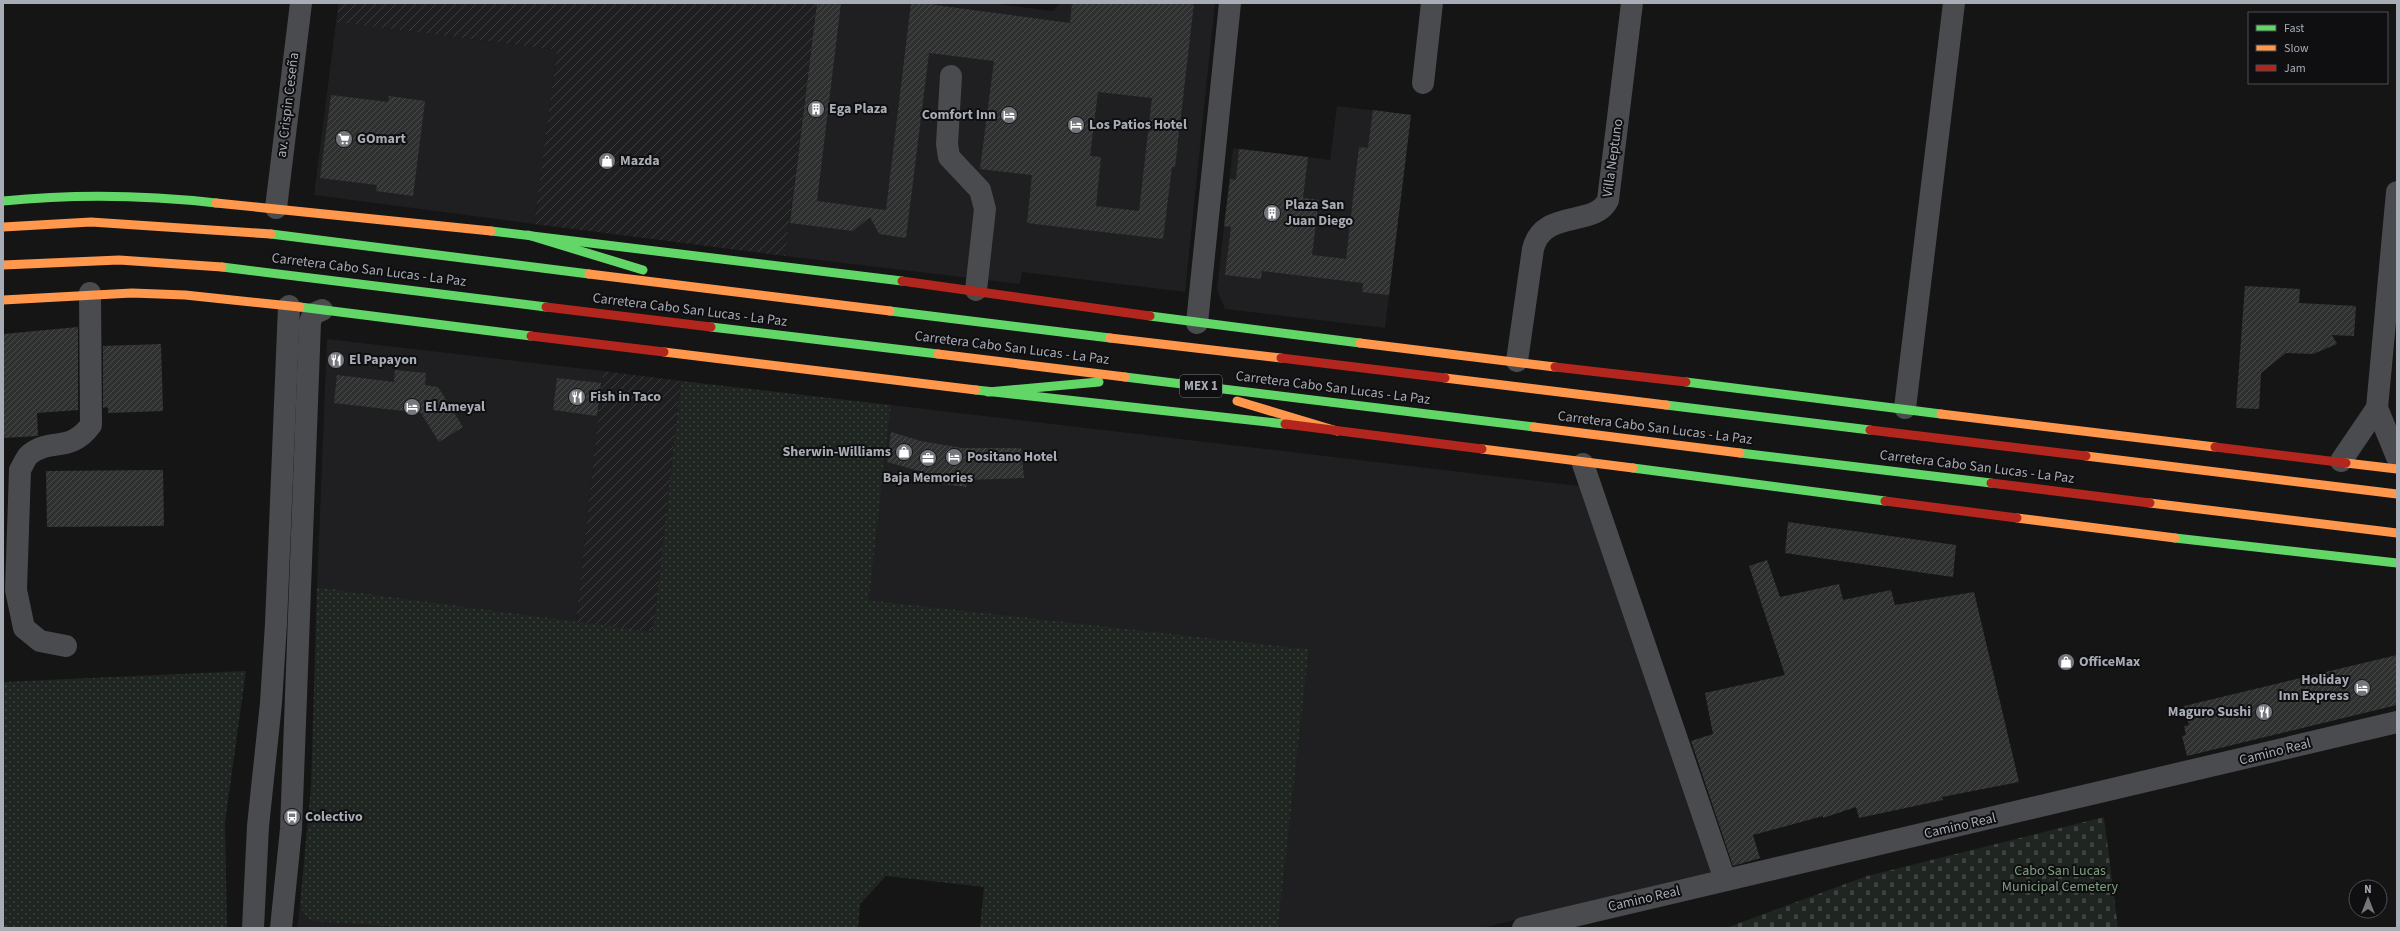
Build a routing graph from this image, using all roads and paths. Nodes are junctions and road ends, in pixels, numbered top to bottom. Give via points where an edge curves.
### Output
1 (301, 3) edge
2 (1230, 3) edge
3 (1432, 3) edge
4 (1632, 3) edge
5 (1954, 3) edge
6 (951, 76) dead end
7 (1423, 83) dead end
8 (2397, 192) edge
9 (3, 201) edge
10 (276, 208) junction
11 (3, 227) edge
12 (528, 235) junction
13 (3, 265) edge
14 (701, 288) junction
15 (976, 290) junction
16 (90, 294) junction
17 (3, 300) edge
18 (289, 306) junction
19 (322, 310) junction
20 (1197, 322) junction
21 (1517, 361) junction
22 (1140, 378) junction
23 (1178, 383) junction
24 (988, 392) junction
25 (1905, 408) junction
26 (2377, 408) junction
27 (1337, 431) junction
28 (2397, 457) edge
29 (2341, 461) junction
30 (1583, 464) junction
31 (2397, 469) edge
32 (2397, 494) edge
33 (2397, 533) edge
34 (2397, 563) edge
35 (276, 624) junction
36 (298, 624) junction
37 (66, 646) dead end
38 (2397, 722) edge
39 (258, 826) junction
40 (291, 829) junction
41 (1724, 880) junction
42 (253, 928) edge
43 (281, 928) edge
44 (1523, 928) edge

1 - 10 street, av. Crispin Ceseña
2 - 20 street
3 - 7 street
4 - 21 street, Villa Neptuno via 1608,200 1599,210 1550,226 1538,235 1533,249
5 - 25 street
6 - 15 street via 947,144 949,157 980,190 984,198
8 - 26 street
9 - 10 main road via 32,198 123,197
10 - 12 main road
11 - 14 main road, Carretera Cabo San Lucas - La Paz via 91,222 291,236
12 - 14 main road
12 - 15 main road
13 - 22 main road, Carretera Cabo San Lucas - La Paz / MEX 1 via 119,260 198,264
14 - 32 main road, Carretera Cabo San Lucas - La Paz
15 - 20 main road
16 - 17 main road
16 - 18 main road via 185,295
16 - 37 street via 91,425 83,436 69,443 47,446 29,454 20,470 16,590 24,628 40,641
18 - 19 main road
18 - 35 street
19 - 24 main road
19 - 36 street via 313,314 310,322
20 - 21 main road
21 - 25 main road
22 - 23 main road, Carretera Cabo San Lucas - La Paz / MEX 1
22 - 24 main road
23 - 27 main road
23 - 33 main road, Carretera Cabo San Lucas - La Paz / MEX 1
24 - 27 main road
25 - 29 main road
26 - 28 street
26 - 29 street
27 - 30 main road
29 - 31 main road
30 - 34 main road via 2136,534
30 - 41 street
35 - 36 street
35 - 39 street via 271,703
36 - 40 street
38 - 41 street, Camino Real
39 - 40 street
39 - 42 street
40 - 43 street
41 - 44 street, Camino Real

